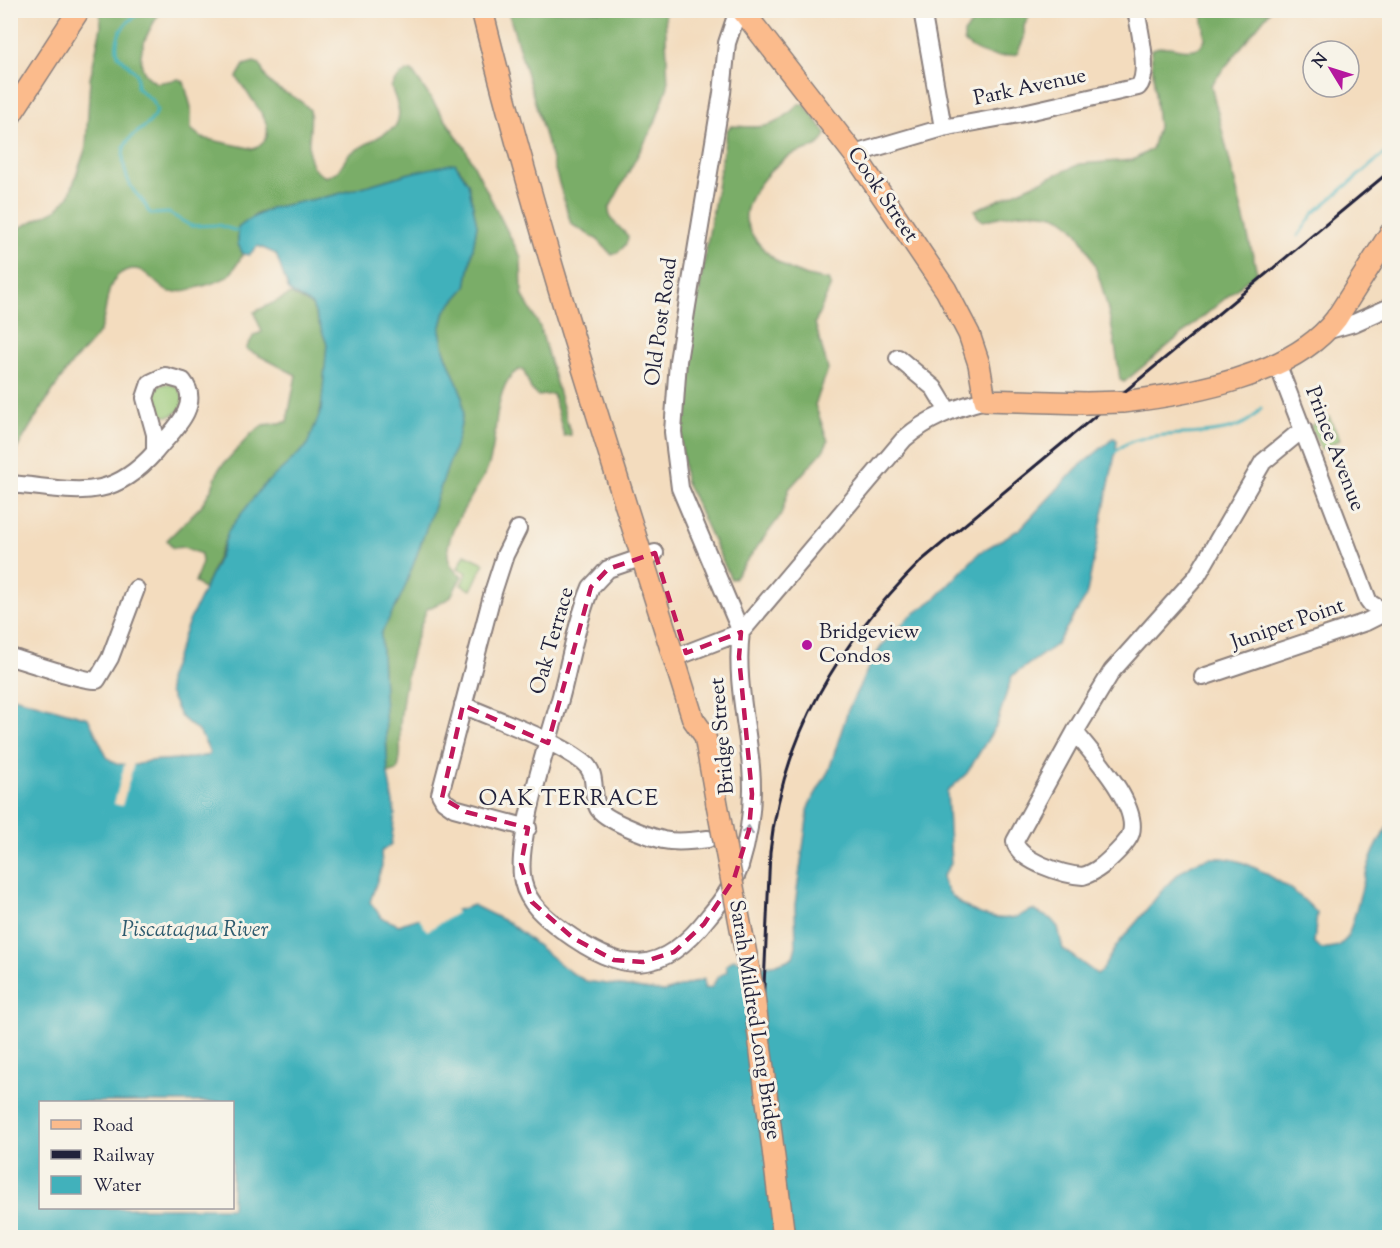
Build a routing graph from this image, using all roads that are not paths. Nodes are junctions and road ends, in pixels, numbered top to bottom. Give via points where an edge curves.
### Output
1 (79, 10) edge
2 (482, 10) edge
3 (496, 10) edge
4 (740, 10) edge
5 (922, 10) edge
6 (1137, 10) edge
7 (10, 116) edge
8 (943, 128) junction
9 (854, 154) junction
10 (1389, 234) edge
11 (1389, 307) edge
12 (1326, 331) junction
13 (898, 358) dead end
14 (1276, 363) junction
15 (984, 400) junction
16 (948, 411) junction
17 (1303, 429) junction
18 (155, 452) dead end
19 (10, 484) edge
20 (518, 530) dead end
21 (648, 555) junction
22 (136, 589) dead end
23 (1387, 610) edge
24 (741, 632) junction
25 (680, 655) junction
26 (10, 657) edge
27 (1203, 677) dead end
28 (463, 705) junction
29 (1075, 732) junction
30 (548, 743) junction
31 (528, 828) junction
32 (708, 839) dead end
33 (524, 885) joint
34 (784, 1238) edge

1 - 7 main road
2 - 21 main road via 504,100
3 - 21 main road via 537,170
4 - 9 main road, Cook Street
4 - 24 street, Old Post Road via 728,44 682,338 673,432 680,488
5 - 8 street
6 - 8 street, Park Avenue via 1144,70 1138,87
8 - 9 street, Park Avenue
9 - 15 main road, Cook Street via 962,318 979,364
10 - 12 main road
11 - 12 street
12 - 14 main road
13 - 16 street via 934,388
14 - 15 main road, bridge via 1205,388 1123,402
14 - 17 street, Prince Avenue
15 - 16 street, Bridge Street
16 - 24 street, Bridge Street via 924,423 896,447
17 - 23 street, Prince Avenue via 1368,600
17 - 29 street via 1263,462 1197,576 1109,674
18 - 19 street via 133,475 106,488
20 - 28 street via 496,580
21 - 25 main road
21 - 25 main road via 676,622
21 - 30 street, Oak Terrace via 608,569 591,587
22 - 26 street via 110,658 97,680 89,682
23 - 27 street, Juniper Point via 1366,622
24 - 25 street, Bridge Street
33 -> 24 street, Bridge Street via 545,917 585,946 614,960 631,963 661,958 693,936 734,879 749,830 751,768 739,657
25 - 34 main road, Sarah Mildred Long Bridge, bridge via 693,719 705,736 753,996
28 - 30 street
28 - 31 street via 441,782 442,798 466,812
29 - 29 street via 1015,841 1018,850 1034,861 1083,876 1113,856 1128,838 1131,826 1125,802
30 - 31 street, Oak Terrace
30 - 32 street via 589,768 597,806 609,819 663,840
31 - 33 street, Oak Terrace via 521,858

